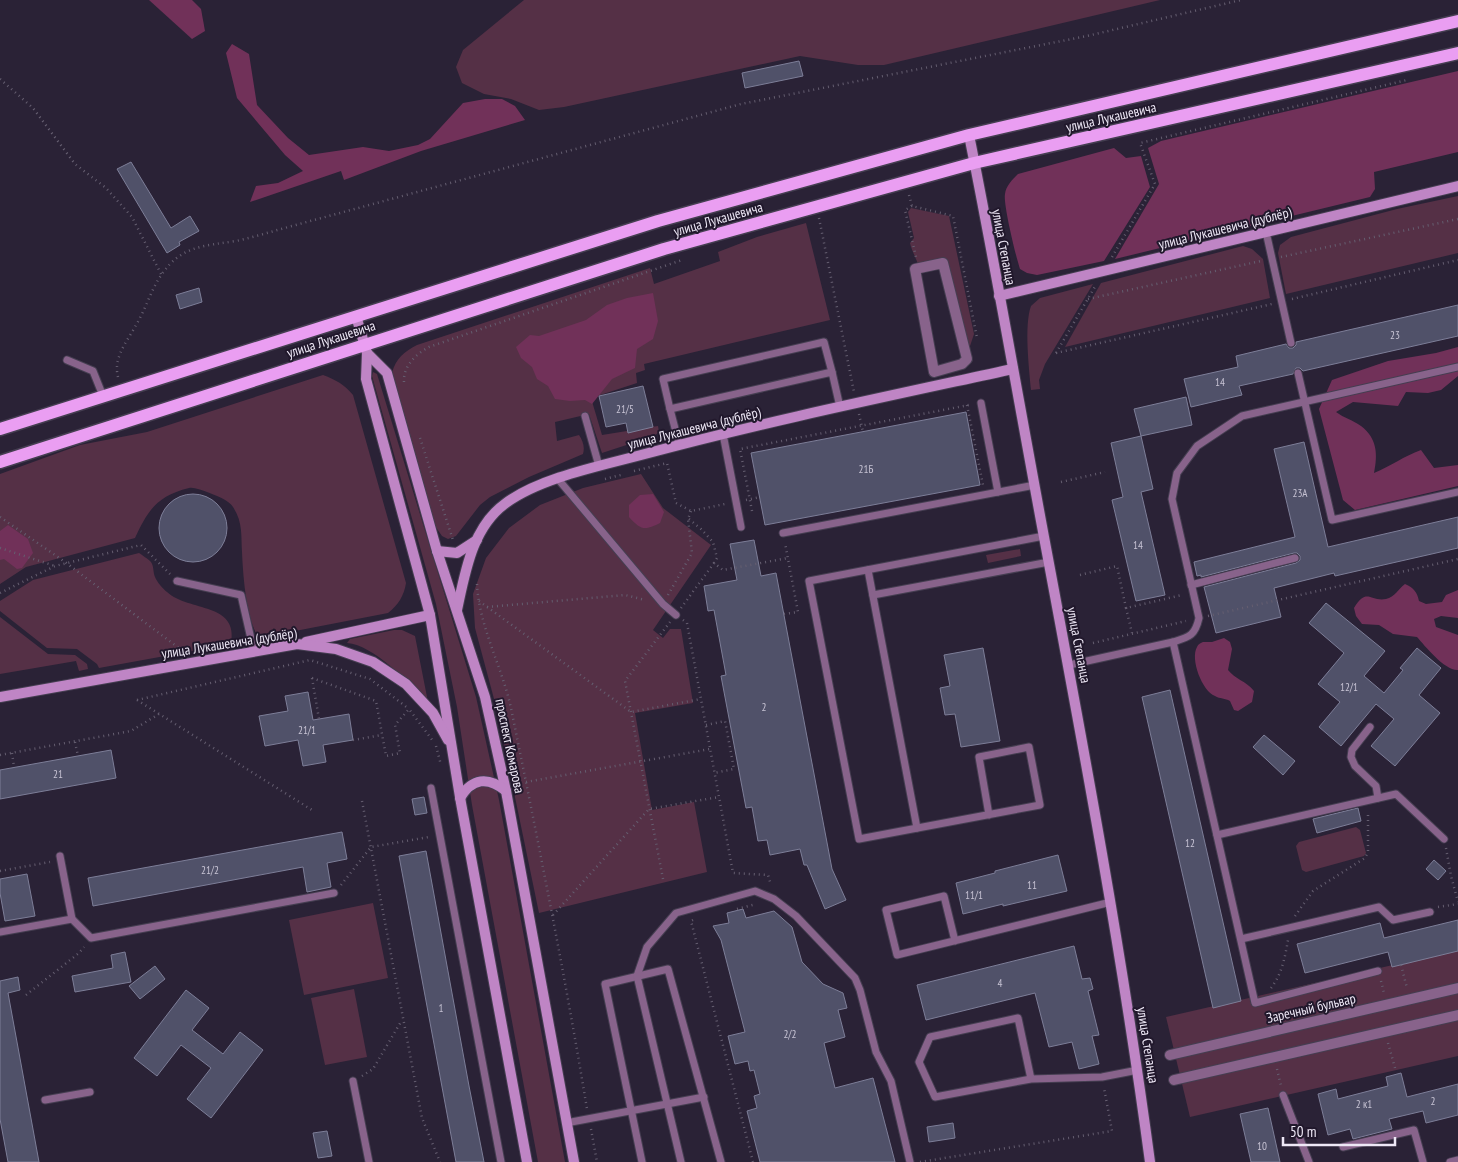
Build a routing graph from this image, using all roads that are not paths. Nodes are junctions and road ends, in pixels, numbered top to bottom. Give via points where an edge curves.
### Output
1 (1458, 21) edge
2 (1458, 53) edge
3 (969, 136) junction
4 (974, 163) junction
5 (1458, 186) edge
6 (1266, 232) junction
7 (944, 263) joint
8 (999, 296) junction
9 (356, 316) junction
10 (1291, 343) dead end
11 (366, 349) junction
12 (66, 360) dead end
13 (1458, 368) edge
14 (1013, 369) junction
15 (832, 372) junction
16 (1298, 373) dead end
17 (103, 396) junction
18 (1305, 402) junction
19 (981, 403) dead end
20 (840, 407) junction
21 (670, 409) junction
22 (585, 416) dead end
23 (0, 430) edge
24 (723, 434) junction
25 (678, 444) junction
26 (0, 462) edge
27 (599, 466) junction
28 (558, 478) junction
29 (1035, 485) junction
30 (998, 492) junction
31 (1458, 492) edge
32 (741, 527) dead end
33 (783, 533) road end
34 (1044, 536) junction
35 (477, 540) junction
36 (437, 551) junction
37 (1294, 558) dead end
38 (1049, 562) junction
39 (868, 570) junction
40 (177, 581) road end
41 (1191, 584) junction
42 (873, 595) junction
43 (457, 612) junction
44 (430, 615) junction
45 (676, 615) road end
46 (1173, 642) junction
47 (297, 644) junction
48 (254, 652) junction
49 (1069, 666) junction
50 (0, 697) edge
51 (1370, 727) dead end
52 (452, 748) junction
53 (431, 788) dead end
54 (506, 791) junction
55 (460, 798) junction
56 (1378, 798) junction
57 (990, 815) junction
58 (918, 828) junction
59 (1217, 835) junction
60 (1444, 839) road end
61 (61, 858) road end
62 (334, 893) road end
63 (1111, 902) junction
64 (1430, 912) road end
65 (72, 919) junction
66 (0, 932) edge
67 (1240, 939) junction
68 (955, 941) junction
69 (1378, 971) dead end
70 (638, 976) junction
71 (1458, 988) edge
72 (1458, 1015) edge
73 (1170, 1055) dead end
74 (1138, 1070) junction
75 (1031, 1079) junction
76 (1174, 1080) dead end
77 (353, 1081) road end
78 (90, 1092) dead end
79 (1283, 1095) road end
80 (704, 1097) junction
81 (45, 1100) dead end
82 (667, 1104) junction
83 (631, 1111) junction
84 (566, 1123) junction
85 (1344, 1147) dead end
86 (1458, 1160) edge
87 (370, 1162) edge
88 (501, 1162) edge
89 (527, 1162) edge
90 (574, 1162) edge
91 (642, 1162) edge
92 (681, 1162) edge
93 (722, 1162) edge
94 (910, 1162) edge
95 (1150, 1162) edge
96 (1309, 1162) edge
97 (1423, 1162) edge
98 (1450, 1162) edge

1 - 3 main road, улица Лукашевича
2 - 4 main road, улица Лукашевича
3 - 4 main road, улица Степанца
3 - 9 main road, улица Лукашевича via 658,221
4 - 8 main road, улица Степанца
4 - 11 main road, улица Лукашевича via 664,249
5 - 6 main road, улица Лукашевича (дублёр)
6 - 8 main road, улица Лукашевича (дублёр)
6 - 10 lane
7 - 7 street via 915,270 934,372 962,364 967,359
8 - 14 main road, улица Степанца
9 - 11 main road, проспект Комарова
9 - 17 main road, улица Лукашевича
11 - 26 main road, улица Лукашевича
11 - 36 main road, проспект Комарова via 387,373
11 - 44 main road, проспект Комарова via 366,379
12 - 17 lane via 93,371
13 - 18 lane
14 - 20 main road, улица Лукашевича (дублёр)
14 - 29 main road, улица Степанца
15 - 20 lane
15 - 21 lane
15 - 21 lane via 824,342 663,379
16 - 18 lane
17 - 23 main road, улица Лукашевича
18 - 31 lane via 1332,520
18 - 41 lane via 1242,416 1196,446 1177,473 1172,499
19 - 30 lane
20 - 24 main road, улица Лукашевича (дублёр)
21 - 25 lane
22 - 27 lane
24 - 25 main road, улица Лукашевича (дублёр)
24 - 32 lane
25 - 27 main road, улица Лукашевича (дублёр)
27 - 28 main road, улица Лукашевича (дублёр)
28 - 35 main road, улица Лукашевича (дублёр) via 505,503 489,519
28 - 45 lane via 663,604
29 - 30 lane
29 - 34 main road, улица Степанца
30 - 33 lane
34 - 38 main road, улица Степанца
34 - 39 lane
35 - 36 main road via 458,553
35 - 43 main road, улица Лукашевича (дублёр) via 466,566
36 - 43 main road, проспект Комарова
37 - 41 lane
38 - 42 lane
38 - 49 main road, улица Степанца
39 - 42 lane
39 - 58 lane via 810,581 859,839
40 - 48 lane via 241,595
41 - 46 lane via 1199,618 1197,629
42 - 58 lane
43 - 54 main road, проспект Комарова via 485,697
44 - 47 main road
44 - 52 main road, проспект Комарова
46 - 49 lane
46 - 59 lane
47 - 48 main road, улица Лукашевича (дублёр)
47 - 52 main road, улица Лукашевича (дублёр) via 336,648 373,662 390,673 406,684 433,713
48 - 50 main road, улица Лукашевича (дублёр)
49 - 63 main road, улица Степанца
51 - 56 lane via 1352,750 1351,757 1355,766 1376,786
52 - 55 main road, проспект Комарова
53 - 88 lane
54 - 55 main road via 497,784 475,782
54 - 84 main road, проспект Комарова
55 - 89 main road, проспект Комарова
56 - 59 lane
56 - 60 lane via 1396,794
57 - 57 lane via 978,757 1029,748 1040,805
57 - 58 lane
59 - 67 lane
61 - 65 lane
62 - 65 lane via 91,938
63 - 68 lane
63 - 74 main road, улица Степанца
64 - 67 lane via 1393,920 1379,907
65 - 66 lane
67 - 69 lane via 1255,1003
68 - 68 lane via 897,955 886,910 944,896
70 - 80 lane via 668,969
70 - 82 lane
70 - 83 lane via 605,984
70 - 94 lane via 647,947 676,913 755,891 774,900 796,916 855,978 876,1052 891,1082
71 - 73 street, Заречный бульвар
72 - 76 street
74 - 75 lane via 1102,1077
74 - 95 main road, улица Степанца
75 - 75 lane via 935,1097 919,1062 930,1037 1018,1018
77 - 87 lane
78 - 81 lane
79 - 96 lane
80 - 82 lane
80 - 93 lane
82 - 83 lane
82 - 92 lane
83 - 84 lane
83 - 91 lane
84 - 90 main road, проспект Комарова
85 - 97 lane via 1414,1130
86 - 98 lane

